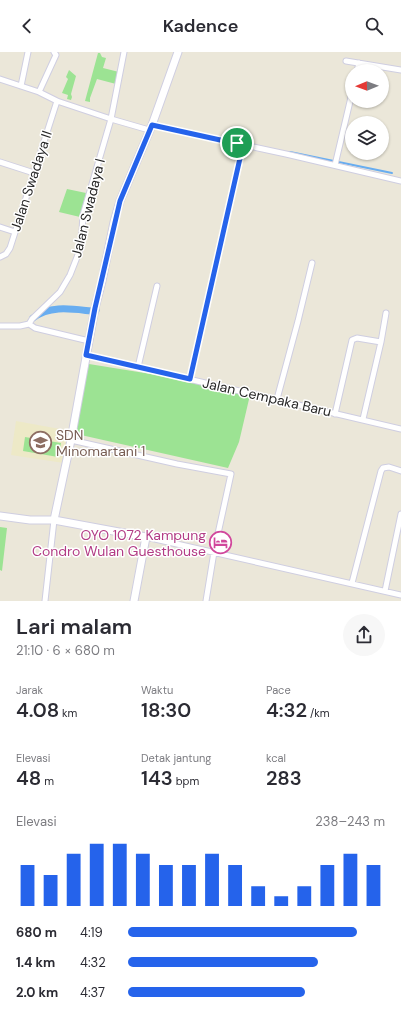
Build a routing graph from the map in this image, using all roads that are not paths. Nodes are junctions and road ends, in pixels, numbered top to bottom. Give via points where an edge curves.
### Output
1 (28, 52) edge
2 (54, 52) edge
3 (124, 52) edge
4 (178, 52) edge
5 (346, 61) dead end
6 (359, 63) joint
7 (401, 70) edge
8 (0, 79) edge
9 (21, 86) junction
10 (39, 92) junction
11 (58, 101) junction
12 (348, 108) edge
13 (111, 119) junction
14 (150, 128) junction
15 (243, 145) junction
16 (0, 162) edge
17 (335, 165) junction
18 (34, 173) junction
19 (401, 182) edge
20 (0, 227) edge
21 (15, 232) junction
22 (0, 257) edge
23 (312, 263) dead end
24 (157, 286) dead end
25 (386, 313) dead end
26 (29, 324) junction
27 (0, 326) edge
28 (89, 341) junction
29 (381, 342) junction
30 (86, 355) junction
31 (138, 367) junction
32 (190, 379) junction
33 (277, 400) junction
34 (335, 414) junction
35 (363, 419) junction
36 (401, 429) edge
37 (71, 440) junction
38 (401, 471) edge
39 (401, 514) edge
40 (0, 516) edge
41 (54, 520) junction
42 (146, 537) junction
43 (214, 552) junction
44 (352, 584) junction
45 (385, 591) junction
46 (401, 595) edge
47 (45, 601) edge
48 (134, 601) edge
49 (206, 601) edge

1 - 9 street
2 - 10 street via 56,55
3 - 13 street, Jalan Swadaya I
4 - 14 street
5 - 6 street
6 - 7 street
8 - 9 street
9 - 10 street
10 - 11 street
11 - 13 street
11 - 18 street, Jalan Swadaya II
12 - 17 street
13 - 14 street
13 - 26 street, Jalan Swadaya I via 84,215 81,247 73,268 60,292
14 - 15 street
14 - 28 street via 120,201
15 - 17 street
15 - 32 street
16 - 18 street
17 - 19 street
18 - 21 street, Jalan Swadaya II
20 - 21 street
21 - 22 street, Jalan Swadaya II via 10,248
23 - 33 street
24 - 31 street
25 - 29 street
26 - 27 street
26 - 28 street via 35,328
28 - 30 street
29 - 34 street via 357,338 352,340
29 - 35 street
30 - 31 street, Jalan Cempaka Baru
30 - 37 street
31 - 32 street, Jalan Cempaka Baru
32 - 33 street, Jalan Cempaka Baru
33 - 34 street, Jalan Cempaka Baru
34 - 35 street, Jalan Cempaka Baru
35 - 36 street, Jalan Cempaka Baru
37 - 41 street
37 - 43 street via 231,474
38 - 44 street via 389,467 381,471
39 - 45 street
40 - 41 street
41 - 42 street
41 - 47 street
42 - 43 street
42 - 48 street
43 - 44 street
43 - 49 street
44 - 45 street
45 - 46 street

